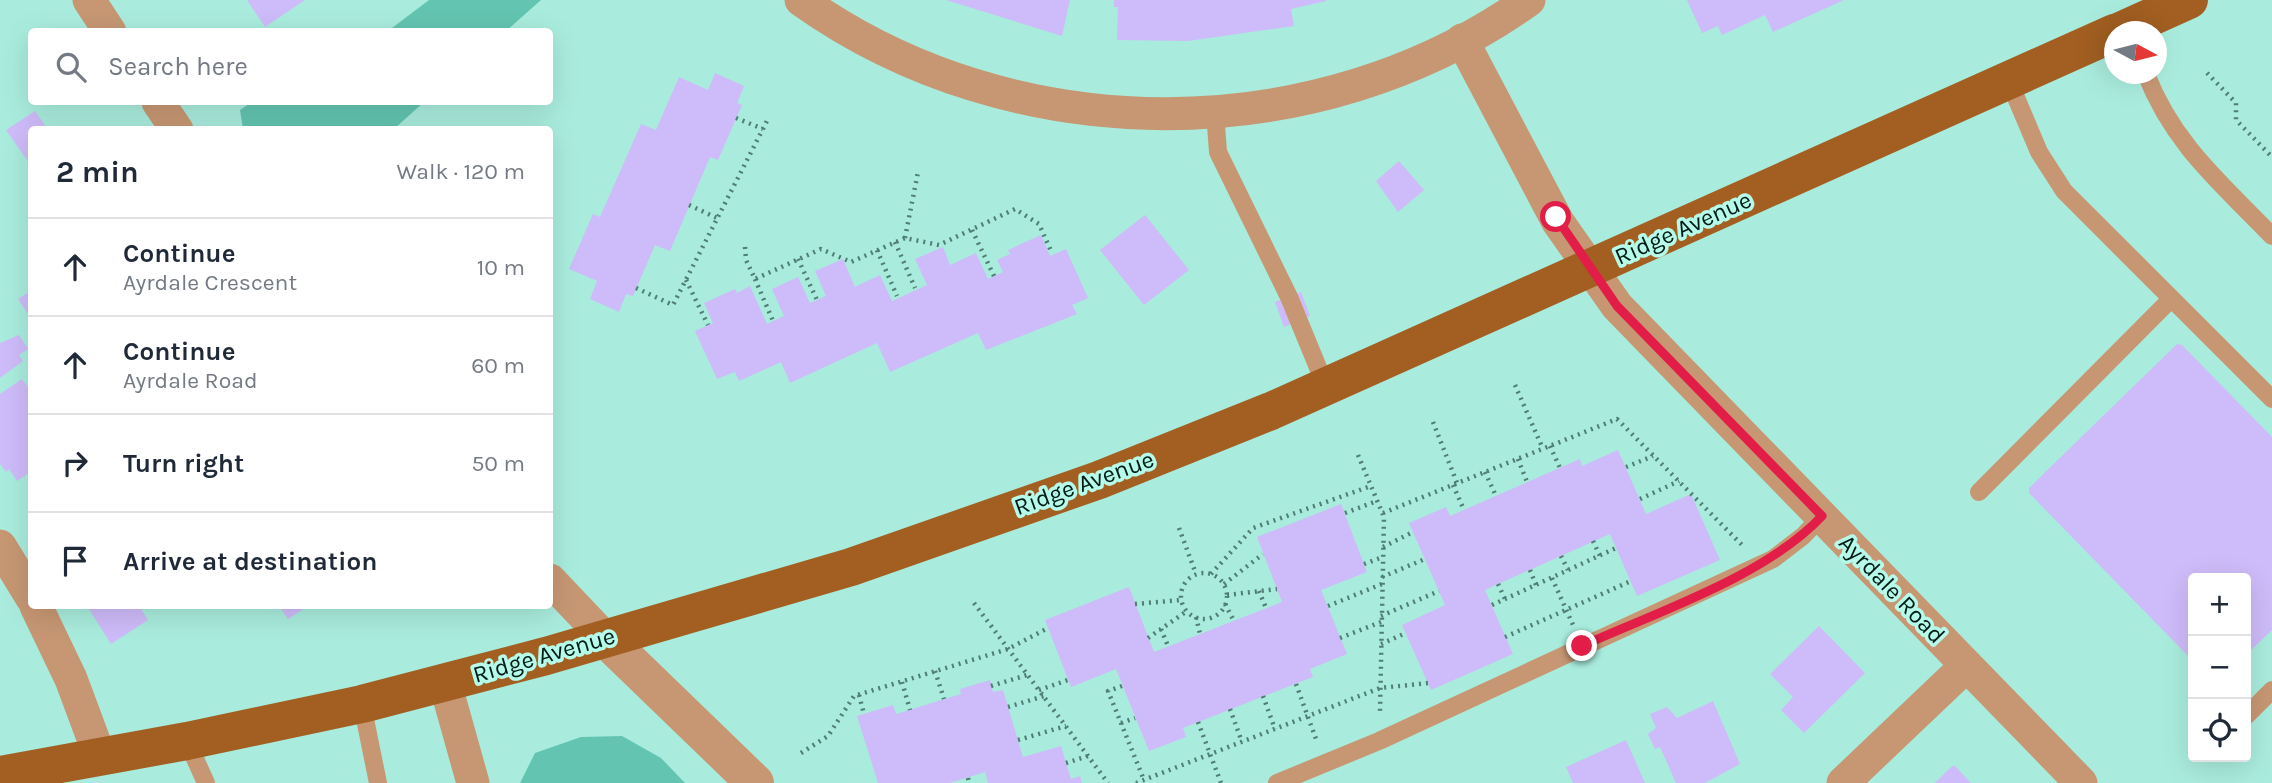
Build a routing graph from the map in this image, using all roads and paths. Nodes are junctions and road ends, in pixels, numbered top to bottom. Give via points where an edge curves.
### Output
1 (89, 0) edge
2 (801, 0) edge
3 (1529, 0) edge
4 (2189, 0) edge
5 (2144, 21) edge
6 (107, 28) edge
7 (2104, 39) edge
8 (1462, 40) junction
9 (2207, 73) dead end
10 (2009, 81) junction
11 (2150, 84) edge
12 (160, 105) edge
13 (1214, 112) junction
14 (736, 118) dead end
15 (768, 120) dead end
16 (174, 126) edge
17 (763, 129) junction
18 (2272, 157) edge
19 (918, 172) dead end
20 (689, 205) dead end
21 (718, 218) junction
22 (972, 230) junction
23 (2272, 236) edge
24 (905, 238) junction
25 (895, 242) junction
26 (745, 247) dead end
27 (877, 250) junction
28 (1051, 251) dead end
29 (798, 259) junction
30 (1590, 270) junction
31 (994, 276) dead end
32 (686, 279) junction
33 (755, 279) junction
34 (636, 288) dead end
35 (915, 288) dead end
36 (897, 296) dead end
37 (2171, 299) junction
38 (817, 300) dead end
39 (773, 321) dead end
40 (708, 326) dead end
41 (1515, 385) dead end
42 (1326, 387) junction
43 (2272, 399) edge
44 (1433, 422) dead end
45 (1550, 446) junction
46 (1543, 449) junction
47 (1358, 455) dead end
48 (1653, 456) junction
49 (1518, 459) junction
50 (1626, 467) dead end
51 (1560, 468) dead end
52 (1485, 472) junction
53 (1679, 481) junction
54 (1527, 482) dead end
55 (1455, 484) junction
56 (1371, 486) junction
57 (1979, 492) dead end
58 (1496, 496) dead end
59 (1640, 499) dead end
60 (1377, 501) junction
61 (1464, 510) dead end
62 (1345, 513) dead end
63 (1383, 513) junction
64 (1822, 516) junction
65 (1179, 528) dead end
66 (1413, 533) dead end
67 (1593, 541) dead end
68 (1383, 547) junction
69 (1616, 548) dead end
70 (1, 550) edge
71 (1264, 554) dead end
72 (1561, 556) dead end
73 (1600, 556) junction
74 (1383, 557) junction
75 (1425, 559) dead end
76 (1364, 564) dead end
77 (1762, 564) junction
78 (1530, 570) dead end
79 (1568, 570) junction
80 (1196, 574) junction
81 (1211, 575) junction
82 (1382, 578) junction
83 (1552, 578) junction
84 (1630, 581) dead end
85 (553, 583) edge
86 (1224, 584) junction
87 (1382, 584) junction
88 (1498, 584) dead end
89 (1536, 585) junction
90 (1277, 589) dead end
91 (1259, 591) junction
92 (1439, 591) dead end
93 (28, 592) edge
94 (1227, 595) junction
95 (1505, 599) junction
96 (1181, 600) junction
97 (974, 603) dead end
98 (1135, 604) dead end
99 (1225, 604) junction
100 (1492, 605) dead end
101 (1328, 606) dead end
102 (1266, 608) dead end
103 (37, 609) edge
104 (1566, 610) junction
105 (1187, 611) junction
106 (1381, 615) junction
107 (1196, 617) junction
108 (1234, 621) dead end
109 (1381, 622) junction
110 (1048, 628) dead end
111 (1161, 629) junction
112 (1406, 633) dead end
113 (1200, 634) dead end
114 (1505, 636) dead end
115 (1148, 638) dead end
116 (1340, 638) dead end
117 (606, 639) junction
118 (1381, 644) junction
119 (1168, 646) dead end
120 (1582, 646) junction
121 (1008, 649) junction
122 (1966, 666) junction
123 (935, 671) junction
124 (1028, 675) junction
125 (1068, 680) dead end
126 (902, 682) junction
127 (445, 683) junction
128 (1296, 684) dead end
129 (1428, 684) dead end
130 (991, 686) dead end
131 (1122, 686) dead end
132 (1380, 688) junction
133 (1039, 690) junction
134 (2272, 690) edge
135 (859, 694) junction
136 (1044, 696) junction
137 (1263, 696) dead end
138 (944, 699) dead end
139 (362, 704) junction
140 (1009, 707) dead end
141 (1230, 709) dead end
142 (910, 710) dead end
143 (2251, 711) edge
144 (864, 714) dead end
145 (1308, 716) junction
146 (1135, 718) dead end
147 (1198, 722) dead end
148 (1121, 723) junction
149 (1066, 726) junction
150 (1275, 729) junction
151 (1018, 740) dead end
152 (187, 741) junction
153 (1379, 741) junction
154 (1242, 742) junction
155 (801, 753) dead end
156 (1210, 754) junction
157 (1088, 756) junction
158 (1066, 763) dead end
159 (83, 768) edge
160 (16, 776) edge
161 (1144, 780) junction
162 (206, 783) edge
163 (378, 783) edge
164 (473, 783) edge
165 (755, 783) edge
166 (1108, 783) edge
167 (1136, 783) edge
168 (1221, 783) edge
169 (1277, 783) edge
170 (1843, 783) edge
171 (2081, 783) edge

1 - 6 street
2 - 13 street via 890,55 988,91 1062,107 1119,113
3 - 8 street
4 - 5 main road, Ridge Avenue
7 - 10 main road, Ridge Avenue
8 - 13 street via 1344,88
8 - 30 street, Ayrdale Road via 1558,222
9 - 18 path via 2236,103 2236,120
10 - 30 main road, Ridge Avenue
10 - 37 lane via 2039,152 2064,191
11 - 23 lane via 2181,142
12 - 16 street
13 - 42 lane via 1218,152 1289,297
14 - 17 path
15 - 17 path
17 - 21 path
19 - 24 path
20 - 21 path
21 - 32 path
22 - 24 path via 939,245
22 - 28 path via 1015,209 1039,225
22 - 31 path
24 - 25 path
25 - 27 path
25 - 35 path
26 - 33 path
27 - 29 path via 851,262 821,249
27 - 36 path
29 - 33 path
29 - 38 path
30 - 42 main road, Ridge Avenue
30 - 64 street, Ayrdale Road via 1649,341
32 - 34 path via 673,305
32 - 40 path
33 - 39 path
37 - 43 lane
37 - 57 lane
41 - 46 path
42 - 117 main road, Ridge Avenue via 1099,480 851,567
44 - 55 path
45 - 46 path
45 - 48 path via 1616,419
45 - 51 path
46 - 49 path
47 - 56 path
48 - 50 path
48 - 53 path
49 - 52 path
49 - 54 path
52 - 55 path
52 - 58 path
53 - 59 path
53 - 77 path
55 - 61 path
55 - 63 path
56 - 60 path
56 - 81 path via 1253,528
60 - 62 path
60 - 63 path
63 - 68 path
64 - 77 lane via 1803,536
64 - 122 street, Ayrdale Road
65 - 80 path
66 - 68 path
67 - 73 path
68 - 74 path
69 - 73 path
70 - 93 street
71 - 86 path
72 - 79 path
73 - 79 path
74 - 76 path
74 - 82 path
75 - 82 path
77 - 120 lane
78 - 89 path
79 - 83 path
80 - 81 path
80 - 96 path via 1182,589
81 - 86 path
82 - 87 path
83 - 89 path
83 - 104 path
84 - 104 path
85 - 117 street
86 - 94 path
87 - 101 path
87 - 106 path
88 - 95 path
89 - 95 path
90 - 91 path
91 - 94 path
91 - 102 path
92 - 106 path
94 - 99 path
95 - 100 path
96 - 98 path
96 - 105 path
97 - 121 path
99 - 107 path via 1213,616
99 - 108 path
103 - 159 street via 71,679
104 - 114 path
104 - 120 path
105 - 107 path
105 - 111 path
106 - 109 path
107 - 113 path
109 - 116 path
109 - 118 path
110 - 121 path
111 - 115 path
111 - 119 path
112 - 118 path
117 - 127 main road, Ridge Avenue
117 - 165 street
118 - 132 path
120 - 153 lane
121 - 123 path
121 - 124 path
122 - 170 street
122 - 171 street, Ayrdale Road
123 - 126 path
123 - 138 path
124 - 130 path
124 - 133 path
125 - 133 path
126 - 135 path
126 - 142 path
127 - 139 main road, Ridge Avenue
127 - 164 street
128 - 145 path
129 - 132 path
131 - 148 path via 1108,691
132 - 145 path
132 - 153 path
133 - 136 path
134 - 143 lane
135 - 144 path
135 - 155 path via 828,736
136 - 140 path
136 - 149 path
137 - 150 path
139 - 152 main road, Ridge Avenue
139 - 163 lane
141 - 154 path
145 - 150 path
146 - 148 path
147 - 156 path
148 - 161 path
149 - 151 path
149 - 157 path
150 - 154 path
152 - 159 main road, Ridge Avenue
152 - 162 lane
153 - 169 lane
154 - 156 path
156 - 161 path
156 - 168 path
157 - 158 path
157 - 166 path
159 - 160 main road, Ridge Avenue
161 - 167 path

